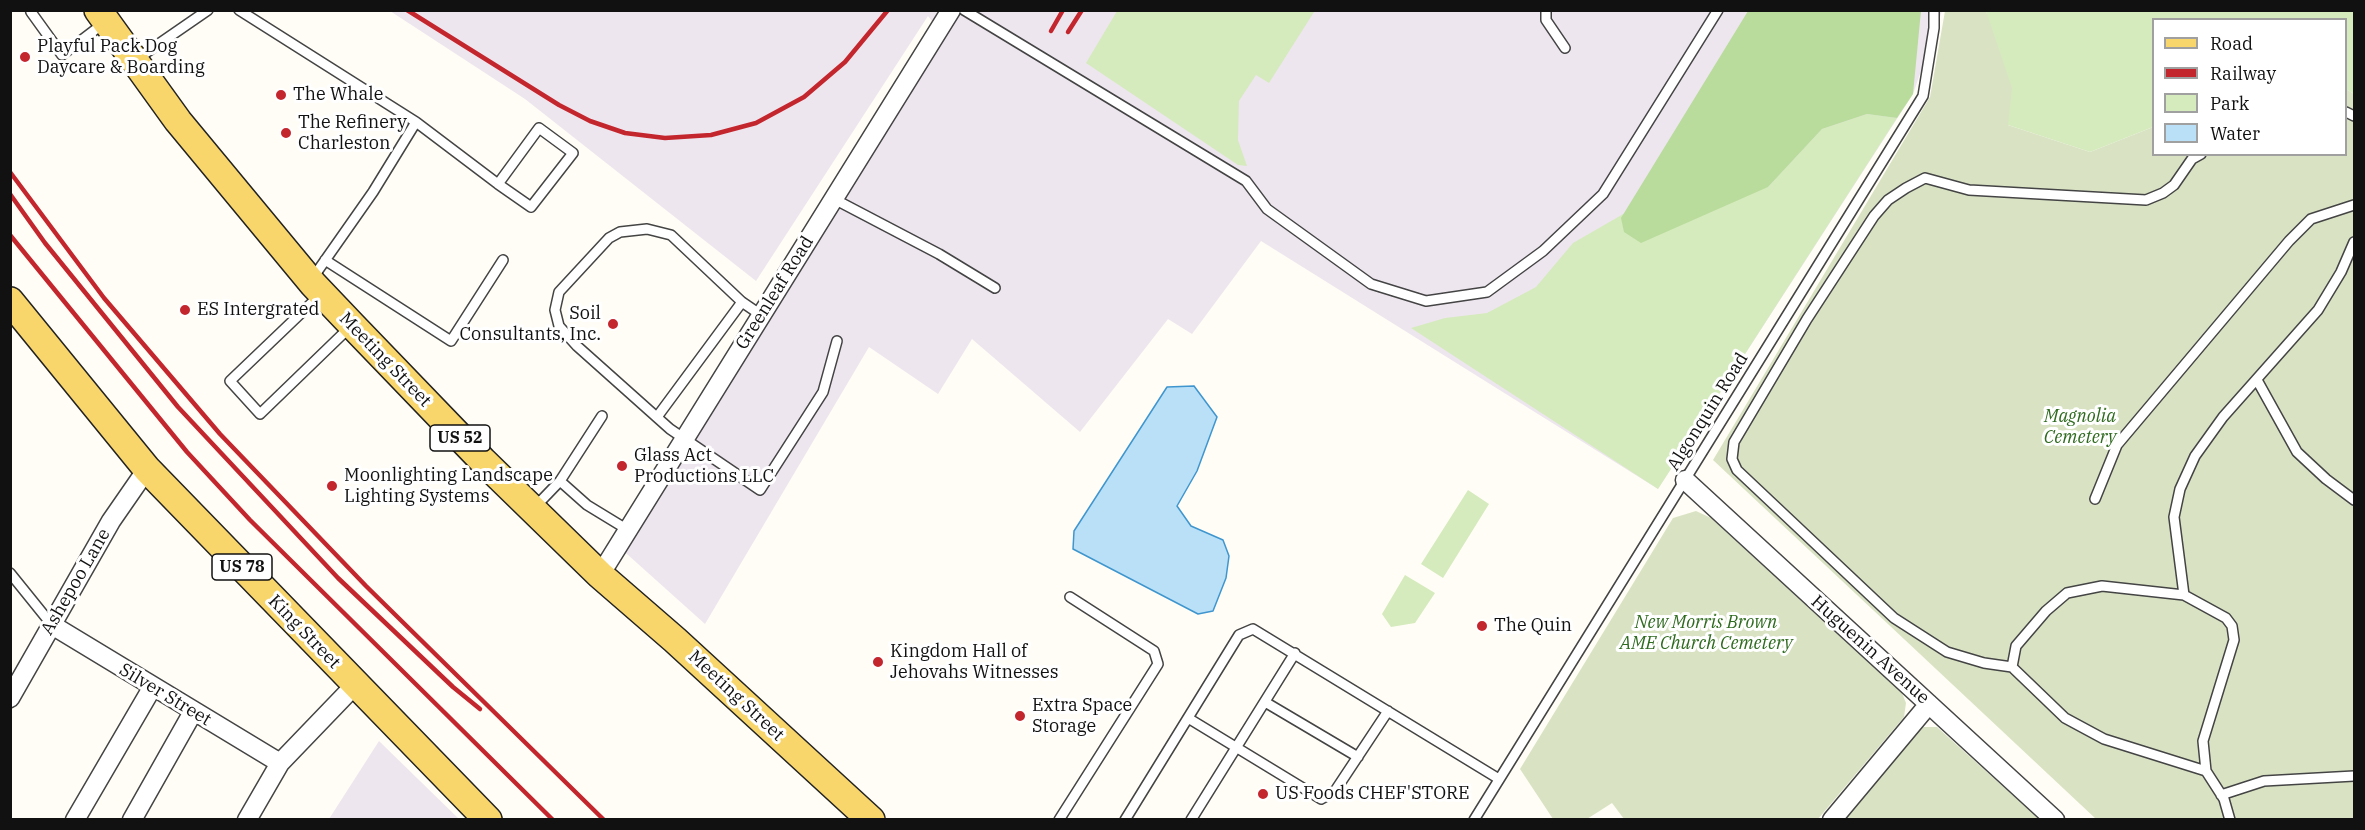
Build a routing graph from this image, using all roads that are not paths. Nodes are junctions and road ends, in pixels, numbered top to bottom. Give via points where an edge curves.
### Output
1 (33, 10) edge
2 (208, 10) edge
3 (239, 10) edge
4 (951, 10) edge
5 (964, 10) edge
6 (1546, 10) edge
7 (1719, 10) edge
8 (1934, 10) edge
9 (102, 16) edge
10 (1565, 48) dead end
11 (135, 60) junction
12 (416, 122) junction
13 (2197, 156) edge
14 (498, 184) junction
15 (834, 199) junction
16 (2355, 205) edge
17 (2355, 242) edge
18 (503, 260) dead end
19 (319, 278) junction
20 (995, 288) dead end
21 (10, 301) edge
22 (742, 302) junction
23 (761, 315) junction
24 (352, 325) junction
25 (837, 341) dead end
26 (2257, 380) junction
27 (602, 416) dead end
28 (657, 417) junction
29 (685, 439) junction
30 (147, 469) junction
31 (1685, 480) junction
32 (560, 481) junction
33 (2095, 499) dead end
34 (2355, 500) edge
35 (533, 510) junction
36 (628, 530) junction
37 (10, 573) edge
38 (600, 575) junction
39 (2184, 595) junction
40 (1070, 597) dead end
41 (52, 625) junction
42 (1295, 653) junction
43 (2012, 667) junction
44 (355, 685) junction
45 (152, 688) junction
46 (10, 698) edge
47 (1265, 702) junction
48 (1929, 704) junction
49 (1388, 711) junction
50 (193, 712) junction
51 (1188, 718) junction
52 (1236, 747) junction
53 (1358, 756) junction
54 (280, 763) junction
55 (2206, 771) junction
56 (2355, 776) edge
57 (1499, 779) junction
58 (2221, 795) junction
59 (75, 819) edge
60 (132, 819) edge
61 (247, 819) edge
62 (488, 819) edge
63 (871, 819) edge
64 (1059, 819) edge
65 (1125, 819) edge
66 (1191, 819) edge
67 (1474, 819) edge
68 (1832, 819) edge
69 (2055, 819) edge
70 (2230, 819) edge

1 - 9 lane via 62,55
2 - 11 lane
3 - 12 lane
4 - 15 street, Greenleaf Road
5 - 7 lane via 1246,182 1267,209 1371,284 1426,301 1487,292 1543,251 1603,194
6 - 10 lane via 1546,20
8 - 31 lane, Algonquin Road via 1923,96
9 - 11 main road, Meeting Street / US 52
11 - 19 main road, Meeting Street / US 52 via 178,121
12 - 14 lane
12 - 19 lane
13 - 43 lane via 2174,185 2146,200 1970,190 1925,178 1906,188 1874,216 1734,442 1732,459 1737,470 1894,618 1947,652
14 - 14 lane via 539,128 573,153 531,207
15 - 20 lane
15 - 23 street, Greenleaf Road
16 - 33 lane via 2311,219 2289,241 2117,446
17 - 26 lane via 2318,310
18 - 19 lane via 451,341
19 - 24 main road, Meeting Street / US 52
19 - 24 lane via 230,381 260,414
21 - 30 main road, King Street / US 78
22 - 23 lane
22 - 28 lane
22 - 28 lane via 671,235 647,229 620,232 609,238 559,292 555,310 559,326
23 - 29 street, Greenleaf Road
24 - 35 main road, Meeting Street / US 52
25 - 29 lane via 822,392 760,490
26 - 34 lane via 2297,452
26 - 39 lane via 2195,456 2180,489 2175,517
27 - 32 lane
28 - 29 lane
29 - 36 street, Greenleaf Road
30 - 41 street, Ashepoo Lane via 111,521
30 - 44 main road, King Street / US 78
31 - 48 street, Huguenin Avenue
31 - 57 lane, Algonquin Road
32 - 35 lane
32 - 36 lane via 587,505
35 - 38 main road, Meeting Street / US 52
36 - 38 street, Greenleaf Road
37 - 41 lane
38 - 63 main road, Meeting Street / US 52
39 - 43 lane via 2102,586 2067,593 2016,646
39 - 55 lane via 2226,618 2235,640 2203,741
40 - 64 lane via 1154,651 1158,664
41 - 45 street, Silver Street
41 - 46 street, Ashepoo Lane
42 - 47 lane
42 - 49 lane
42 - 51 lane via 1253,629 1239,635
43 - 55 lane via 2065,718 2104,739
44 - 54 street
44 - 62 main road, King Street / US 78
45 - 50 street, Silver Street
45 - 59 street
47 - 52 lane
47 - 53 lane
48 - 68 street
48 - 69 street, Huguenin Avenue
49 - 53 lane
49 - 57 lane
50 - 54 street, Silver Street
50 - 60 street
51 - 52 lane
51 - 65 lane
52 - 53 lane via 1322,799 1335,791
52 - 66 lane
54 - 61 street
55 - 58 lane
56 - 58 lane via 2264,781
57 - 67 lane, Algonquin Road
58 - 70 lane

